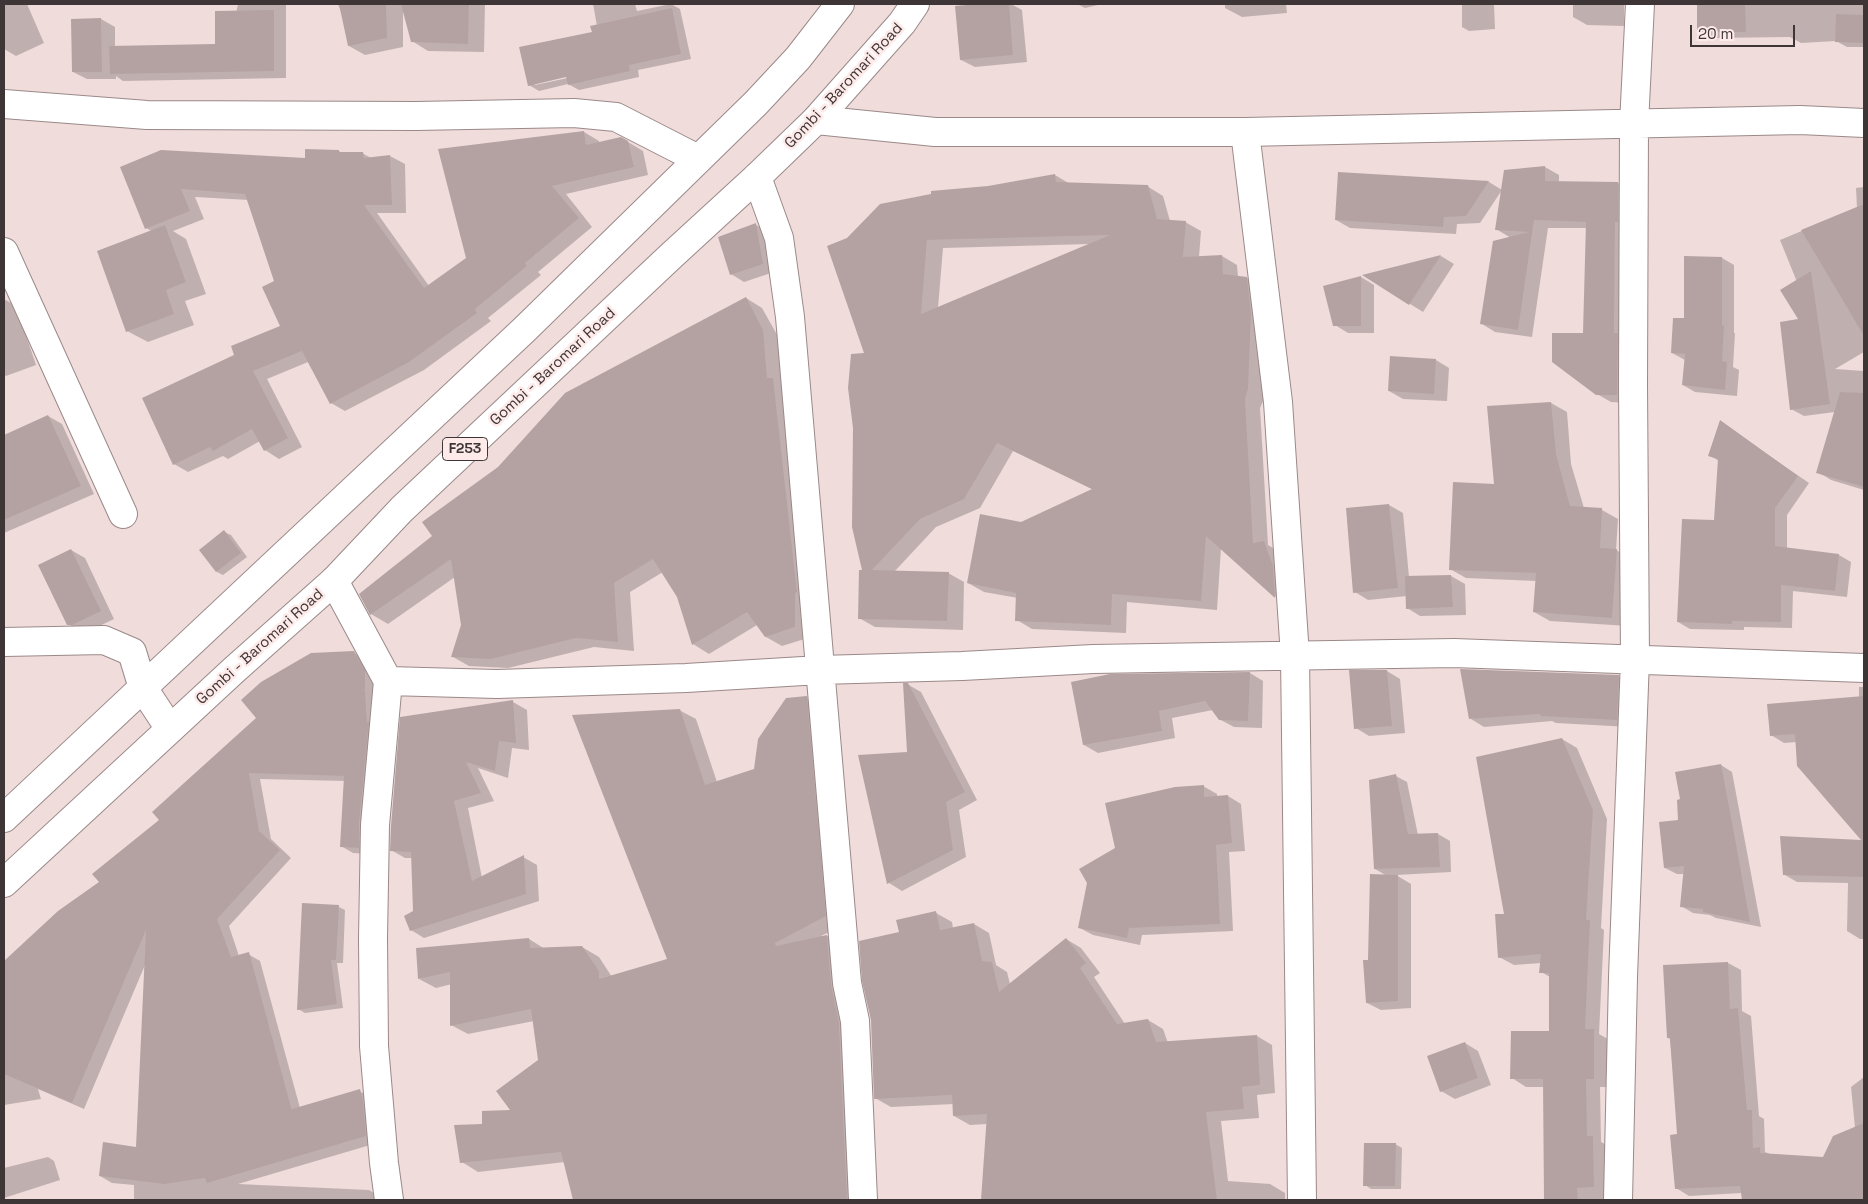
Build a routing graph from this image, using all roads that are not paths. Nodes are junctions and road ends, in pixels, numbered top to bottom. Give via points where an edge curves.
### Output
1 (840, 4) edge
2 (915, 4) edge
3 (1640, 4) edge
4 (4, 104) edge
5 (816, 120) junction
6 (1864, 123) edge
7 (1634, 124) junction
8 (1245, 132) junction
9 (698, 159) junction
10 (757, 177) junction
11 (4, 252) edge
12 (123, 514) dead end
13 (334, 581) junction
14 (4, 642) edge
15 (1294, 656) junction
16 (1635, 659) junction
17 (1864, 668) edge
18 (820, 670) junction
19 (388, 681) junction
20 (143, 688) junction
21 (170, 728) junction
22 (4, 818) edge
23 (4, 883) edge
24 (389, 1200) edge
25 (863, 1200) edge
26 (1302, 1200) edge
27 (1618, 1200) edge

1 - 9 street via 798,58
2 - 5 street, Gombi - Baromari Road / F253
3 - 7 street
4 - 9 street via 147,115 574,113 616,117
5 - 8 street via 935,132
5 - 10 street, Gombi - Baromari Road / F253
6 - 7 street via 1800,120
7 - 8 street
7 - 16 street
8 - 15 street via 1278,402
9 - 20 street via 525,329
10 - 13 street, Gombi - Baromari Road / F253 via 402,509
10 - 18 street via 779,238 790,317
11 - 12 street
13 - 19 street
13 - 21 street, Gombi - Baromari Road / F253
14 - 20 street via 104,640 132,652
15 - 16 street via 1454,653
15 - 18 street via 1094,659
15 - 26 street
16 - 17 street
16 - 27 street
18 - 19 street via 527,683
18 - 25 street via 847,983 855,1021
19 - 24 street via 375,825 372,938 374,1046
20 - 21 street
20 - 22 street
21 - 23 street, Gombi - Baromari Road / F253

